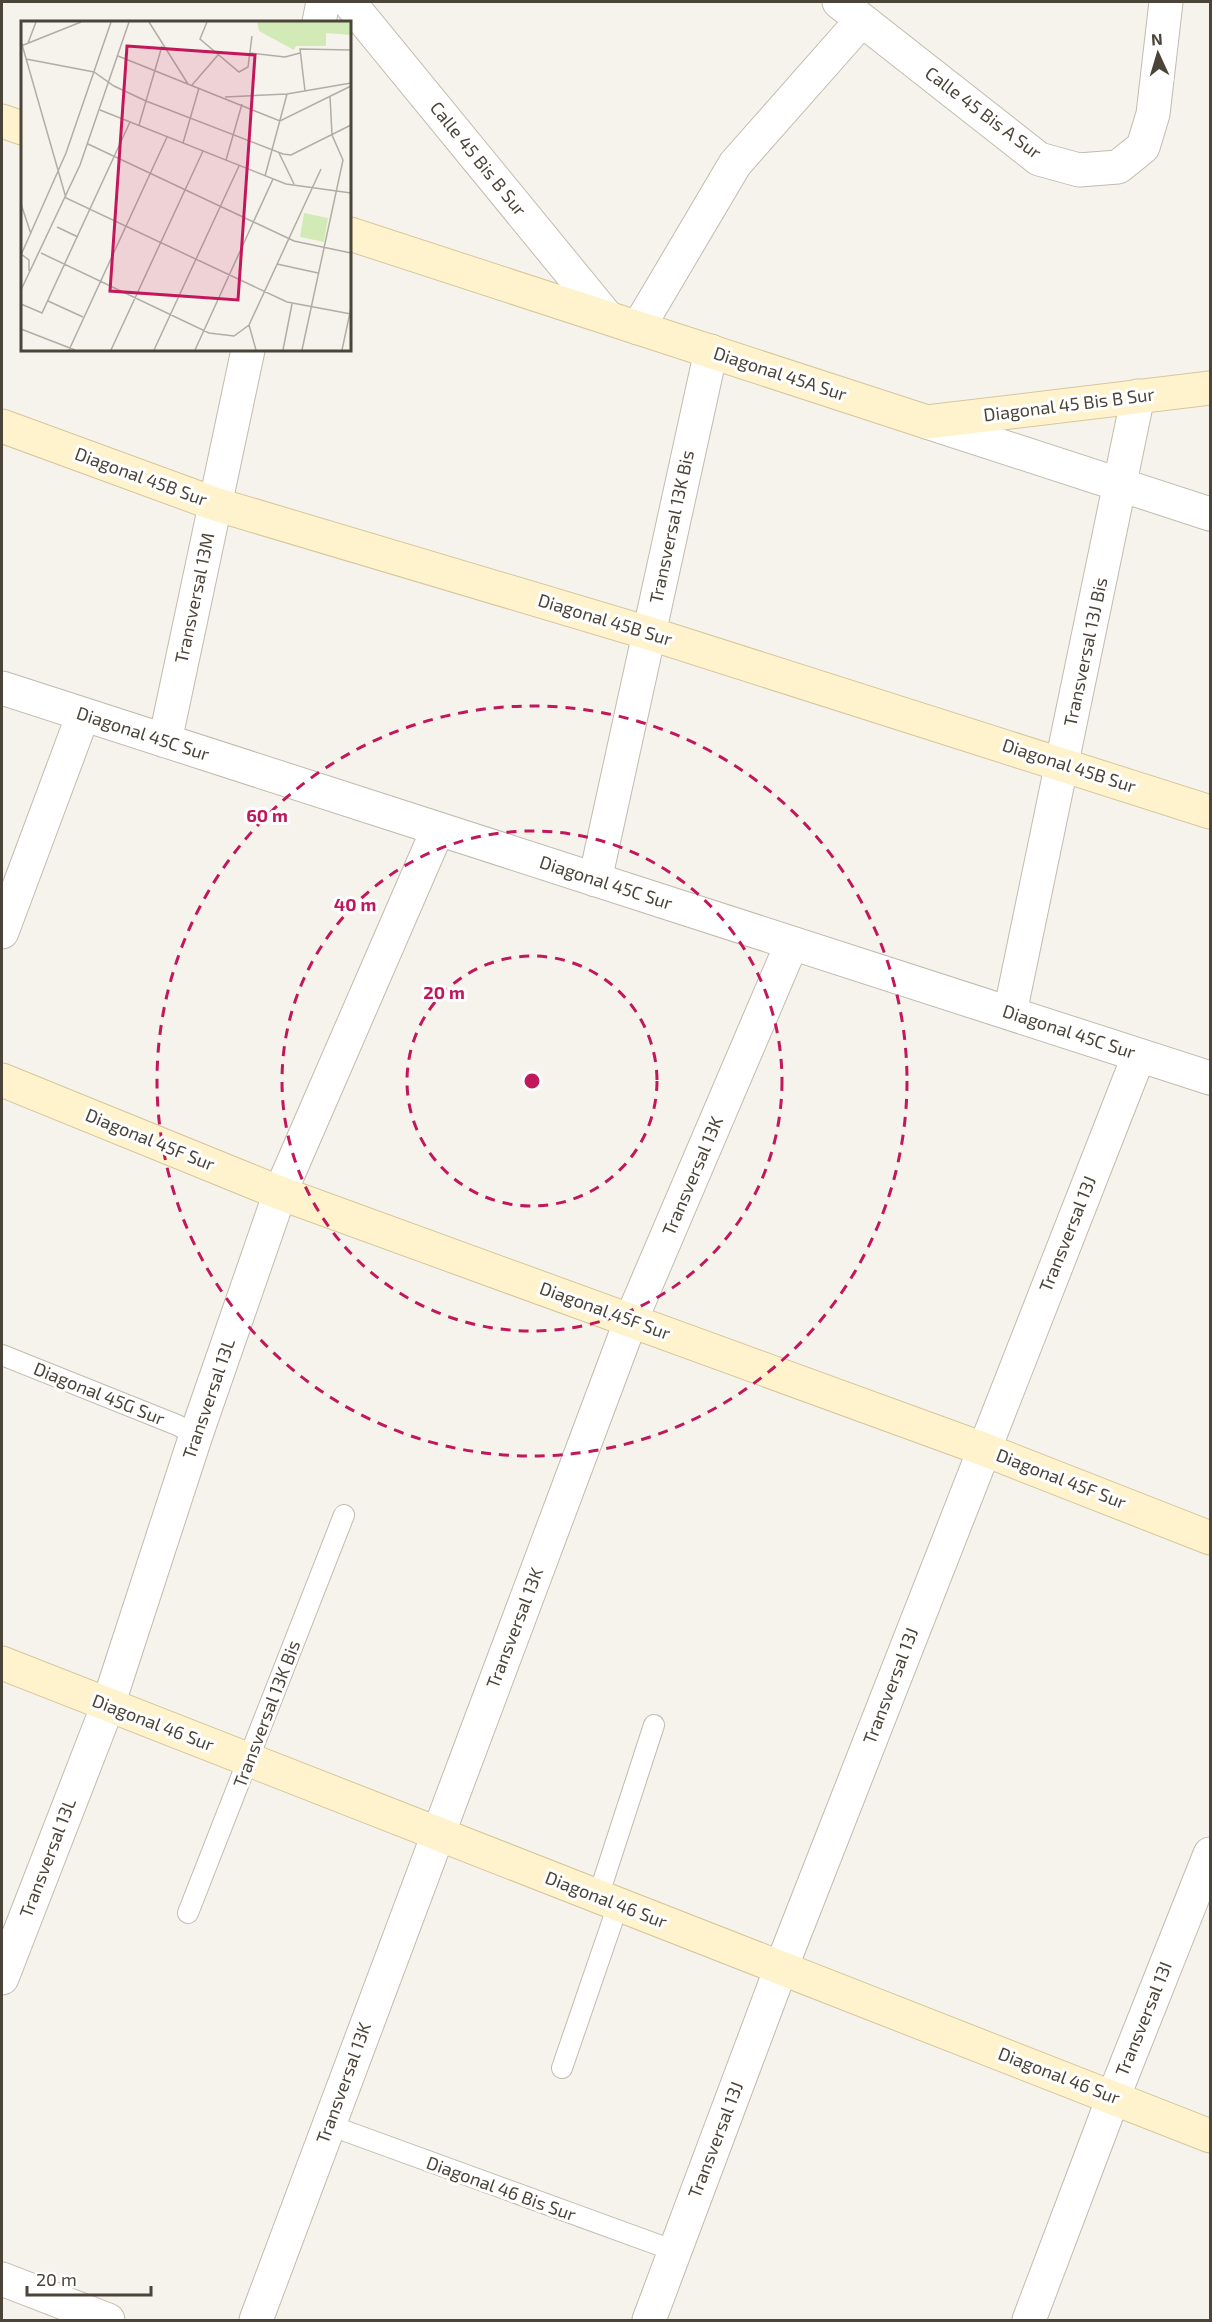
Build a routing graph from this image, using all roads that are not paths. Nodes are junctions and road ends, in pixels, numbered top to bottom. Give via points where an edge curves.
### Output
1 (323, 2) edge
2 (349, 2) edge
3 (1166, 2) edge
4 (851, 11) edge
5 (319, 21) edge
6 (2, 121) edge
7 (21, 128) edge
8 (351, 234) edge
9 (607, 317) junction
10 (638, 328) junction
11 (249, 351) edge
12 (711, 351) junction
13 (1210, 388) edge
14 (1138, 396) junction
15 (927, 422) junction
16 (2, 426) edge
17 (1120, 484) junction
18 (215, 504) junction
19 (1210, 514) edge
20 (648, 633) junction
21 (2, 688) edge
22 (84, 715) junction
23 (165, 741) junction
24 (1063, 764) junction
25 (1210, 812) edge
26 (438, 829) junction
27 (595, 880) junction
28 (2, 933) edge
29 (792, 944) junction
30 (1011, 1013) junction
31 (1139, 1055) junction
32 (1210, 1078) edge
33 (2, 1080) edge
34 (280, 1192) junction
35 (631, 1320) junction
36 (2, 1355) edge
37 (196, 1435) junction
38 (983, 1449) junction
39 (344, 1515) dead end
40 (1210, 1538) edge
41 (2, 1663) edge
42 (108, 1705) junction
43 (654, 1725) dead end
44 (248, 1760) junction
45 (437, 1834) junction
46 (1210, 1854) edge
47 (608, 1901) junction
48 (188, 1913) dead end
49 (781, 1968) junction
50 (2, 1975) edge
51 (562, 2068) dead end
52 (1113, 2098) junction
53 (329, 2125) junction
54 (1210, 2136) edge
55 (675, 2251) junction
56 (2, 2279) edge
57 (108, 2320) edge
58 (256, 2320) edge
59 (649, 2320) edge
60 (1029, 2320) edge

1 - 5 street
2 - 9 street, Calle 45 Bis B Sur
3 - 4 street, Calle 45 Bis A Sur via 1153,114 1143,147 1118,167 1079,170 1039,159
4 - 10 street via 735,164
6 - 7 street
8 - 9 street, Diagonal 45A Sur
9 - 10 street, Diagonal 45A Sur
10 - 12 street, Diagonal 45A Sur
11 - 18 street, Transversal 13M
12 - 15 street, Diagonal 45A Sur
12 - 20 street, Transversal 13K Bis
13 - 14 street, Diagonal 45 Bis B Sur
14 - 15 street, Diagonal 45 Bis B Sur
14 - 17 street, Transversal 13J Bis
15 - 17 street, Diagonal 45A Sur
16 - 18 street, Diagonal 45B Sur
17 - 19 street, Diagonal 45A Sur
17 - 24 street, Transversal 13J Bis
18 - 20 street, Diagonal 45B Sur
18 - 23 street, Transversal 13M
20 - 24 street, Diagonal 45B Sur
20 - 27 street, Transversal 13K Bis
21 - 22 street, Diagonal 45C Sur
22 - 23 street, Diagonal 45C Sur
22 - 28 street
23 - 26 street, Diagonal 45C Sur
24 - 25 street, Diagonal 45B Sur
24 - 30 street, Transversal 13J Bis
26 - 27 street, Diagonal 45C Sur
26 - 34 street, Transversal 13L
27 - 29 street, Diagonal 45C Sur
29 - 30 street, Diagonal 45C Sur
29 - 35 street, Transversal 13K
30 - 31 street, Diagonal 45C Sur
31 - 32 street, Diagonal 45C Sur
31 - 38 street, Transversal 13J
33 - 34 street, Diagonal 45F Sur
34 - 35 street, Diagonal 45F Sur
34 - 37 street, Transversal 13L
35 - 38 street, Diagonal 45F Sur
35 - 45 street, Transversal 13K
36 - 37 lane, Diagonal 45G Sur
37 - 42 street, Transversal 13L
38 - 40 street, Diagonal 45F Sur
38 - 49 street, Transversal 13J
39 - 44 lane, Transversal 13K Bis
41 - 42 street, Diagonal 46 Sur
42 - 44 street, Diagonal 46 Sur
42 - 50 street, Transversal 13L
43 - 47 lane
44 - 45 street, Diagonal 46 Sur
44 - 48 lane, Transversal 13K Bis
45 - 47 street, Diagonal 46 Sur
45 - 53 street, Transversal 13K
46 - 52 street, Transversal 13I
47 - 49 street, Diagonal 46 Sur
47 - 51 lane
49 - 52 street, Diagonal 46 Sur
49 - 55 street, Transversal 13J
52 - 54 street, Diagonal 46 Sur
52 - 60 street, Transversal 13I
53 - 55 lane, Diagonal 46 Bis Sur
53 - 58 street, Transversal 13K
55 - 59 street, Transversal 13J
56 - 57 street

